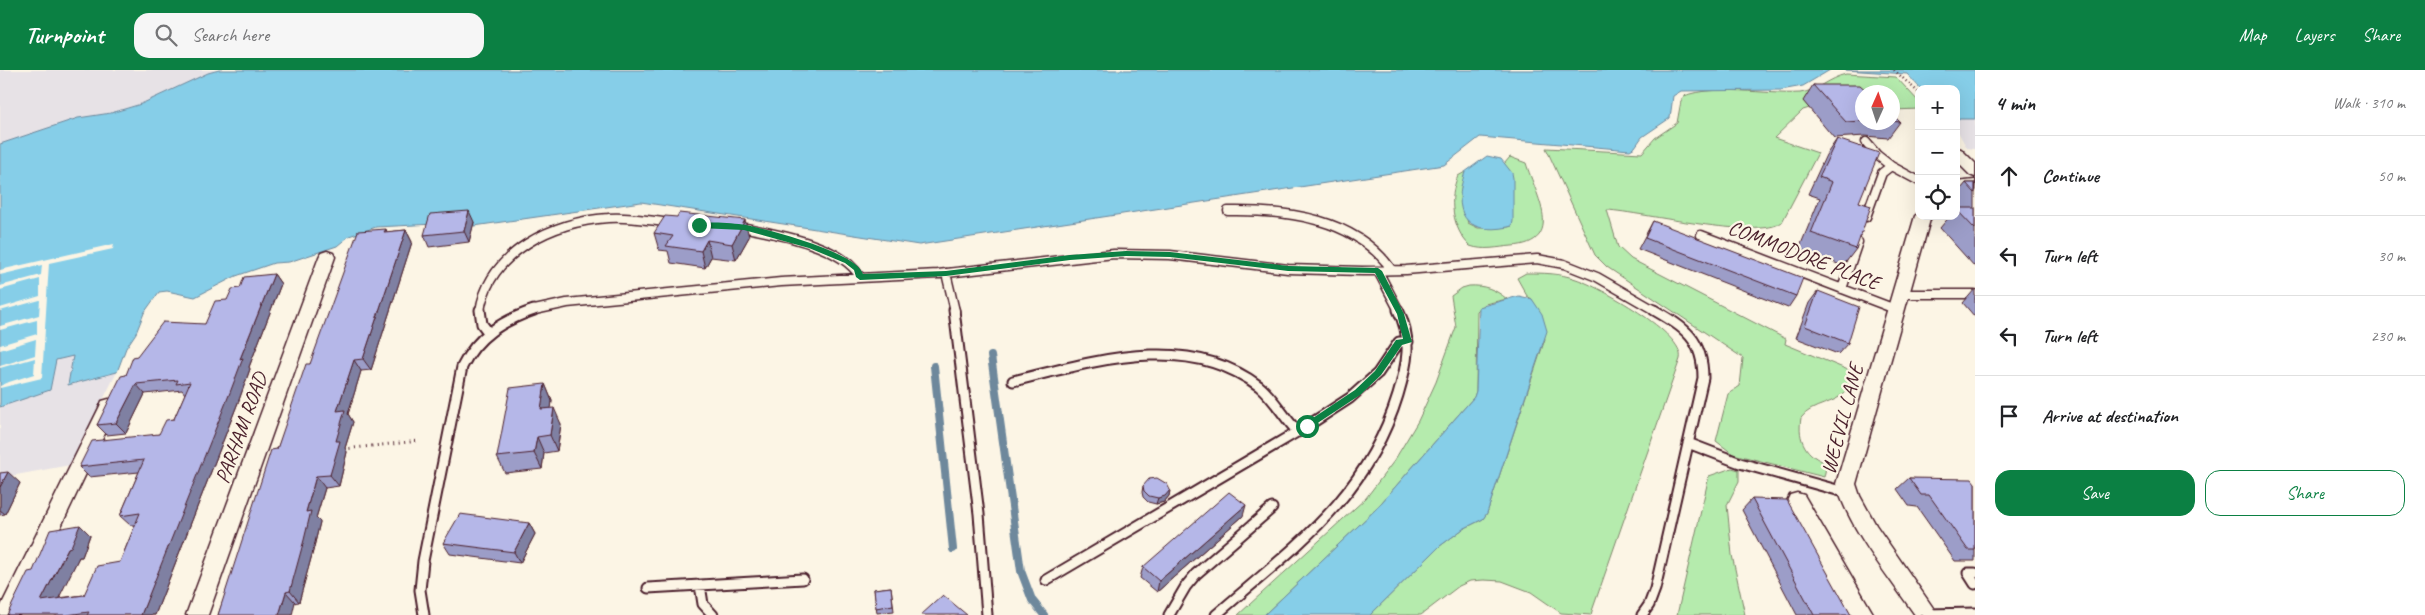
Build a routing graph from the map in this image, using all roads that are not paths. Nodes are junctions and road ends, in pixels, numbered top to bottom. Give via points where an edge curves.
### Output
1 (1866, 142) dead end
2 (1960, 156) edge
3 (1891, 166) junction
4 (1975, 172) edge
5 (1915, 179) edge
6 (1975, 185) edge
7 (1960, 186) edge
8 (1228, 211) dead end
9 (1922, 220) edge
10 (678, 224) edge
11 (727, 225) edge
12 (1863, 226) edge
13 (1701, 235) dead end
14 (1860, 235) edge
15 (327, 257) dead end
16 (1392, 270) junction
17 (1378, 271) junction
18 (946, 273) junction
19 (860, 277) junction
20 (1842, 289) junction
21 (1975, 294) edge
22 (1897, 301) junction
23 (488, 332) junction
24 (1408, 342) junction
25 (1012, 381) dead end
26 (116, 392) edge
27 (1298, 432) junction
28 (1688, 443) junction
29 (1848, 493) junction
30 (1797, 501) dead end
31 (1272, 508) dead end
32 (1975, 573) edge
33 (804, 579) dead end
34 (1046, 580) dead end
35 (1975, 584) edge
36 (700, 585) junction
37 (648, 588) dead end
38 (1975, 613) edge
39 (1927, 614) edge
40 (8, 615) edge
41 (197, 615) edge
42 (424, 615) edge
43 (711, 615) edge
44 (988, 615) edge
45 (1169, 615) edge
46 (1216, 615) edge
47 (1642, 615) edge
48 (1863, 615) edge

1 - 3 lane
2 - 4 street
3 - 5 lane
3 - 12 lane via 1882,173
6 - 7 street
8 - 16 lane via 1256,209 1279,212 1338,227 1369,244
9 - 22 street, WEEVIL LANE
10 - 23 lane via 605,218 566,226 534,239 508,259 490,284 480,316 481,324
11 - 19 lane via 771,234 825,251 852,264
13 - 20 lane, COMMODORE PLACE
14 - 20 lane
15 - 41 street, PARHAM ROAD
16 - 17 lane
16 - 28 lane via 1536,260 1573,267 1617,288 1680,326 1701,354 1703,378
17 - 18 lane via 1288,269 1170,255 1126,254
17 - 24 lane via 1400,314
18 - 19 lane
18 - 44 lane via 957,327
19 - 23 lane via 679,290 562,303 532,311
20 - 22 lane, COMMODORE PLACE
21 - 22 lane
22 - 29 street, WEEVIL LANE via 1848,474
23 - 42 lane via 472,346 461,373 423,561 420,590
24 - 27 lane via 1399,342 1378,373 1358,392
24 - 46 lane via 1406,362 1392,412 1358,479 1312,528
25 - 27 lane via 1133,356 1193,357 1232,370 1256,384
26 - 40 street
27 - 34 lane
28 - 29 lane via 1740,463
28 - 47 lane via 1655,589
29 - 39 street, WEEVIL LANE via 1861,518
30 - 48 street
31 - 45 lane via 1196,574
32 - 35 lane via 1968,574
33 - 36 lane
36 - 37 lane
36 - 43 lane via 703,604
38 - 39 lane

